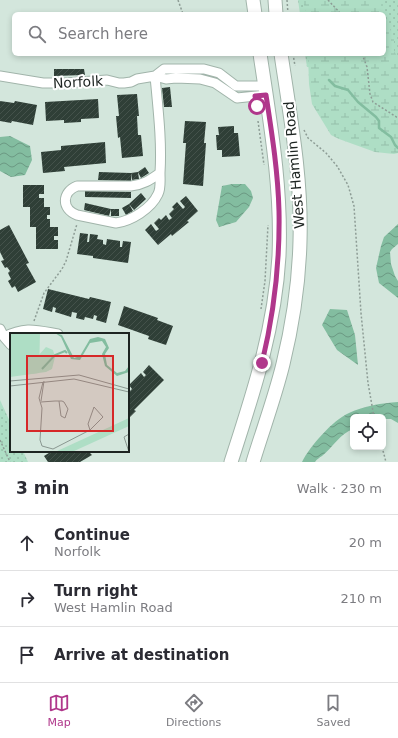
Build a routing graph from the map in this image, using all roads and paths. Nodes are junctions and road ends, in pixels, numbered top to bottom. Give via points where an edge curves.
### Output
1 (178, 0) edge
2 (253, 0) edge
3 (275, 0) edge
4 (287, 0) edge
5 (328, 0) edge
6 (182, 12) edge
7 (255, 12) edge
8 (276, 12) edge
9 (288, 12) edge
10 (338, 12) edge
11 (260, 56) edge
12 (282, 56) edge
13 (293, 56) edge
14 (363, 56) edge
15 (295, 66) dead end
16 (184, 68) junction
17 (0, 76) edge
18 (154, 76) junction
19 (184, 78) junction
20 (233, 84) junction
21 (266, 91) junction
22 (230, 94) junction
23 (288, 100) junction
24 (398, 118) edge
25 (258, 121) dead end
26 (303, 127) dead end
27 (264, 170) dead end
28 (160, 173) junction
29 (79, 216) junction
30 (268, 223) dead end
31 (276, 282) junction
32 (296, 293) junction
33 (261, 311) dead end
34 (32, 329) junction
35 (2, 333) edge
36 (53, 333) edge
37 (10, 344) edge
38 (373, 414) edge
39 (0, 440) edge
40 (383, 450) edge
41 (10, 462) edge
42 (231, 462) edge
43 (253, 462) edge
44 (386, 462) edge

1 - 6 path
2 - 7 main road
3 - 8 main road
4 - 9 path
5 - 10 path
11 - 21 main road, West Hamlin Road
12 - 23 main road, West Hamlin Road
13 - 15 path
14 - 24 path via 373,102
16 - 18 street, Norfolk via 164,69
16 - 19 street
16 - 20 street, Norfolk via 211,71 224,76
17 - 18 street, Norfolk via 43,83 107,80 124,83
18 - 19 street, Norfolk via 166,79
18 - 28 street via 161,149
19 - 22 street, Norfolk via 215,83
20 - 21 street via 254,85
20 - 22 street
21 - 22 street, Norfolk via 237,98
21 - 23 main road via 277,88
21 - 31 main road, West Hamlin Road via 278,193
23 - 32 main road, West Hamlin Road via 300,208
25 - 27 path
26 - 38 path via 308,138 326,152 337,166 348,185 354,206 361,313
28 - 29 street via 158,195 135,217 116,223
28 - 29 street via 139,185 72,188 68,192 66,204 72,213
29 - 34 path via 66,261 44,293
30 - 33 path
31 - 32 main road via 283,293
31 - 42 main road, West Hamlin Road via 262,363
32 - 43 main road, West Hamlin Road via 283,365
34 - 35 street
34 - 36 street
35 - 37 street
39 - 41 path
40 - 44 path

